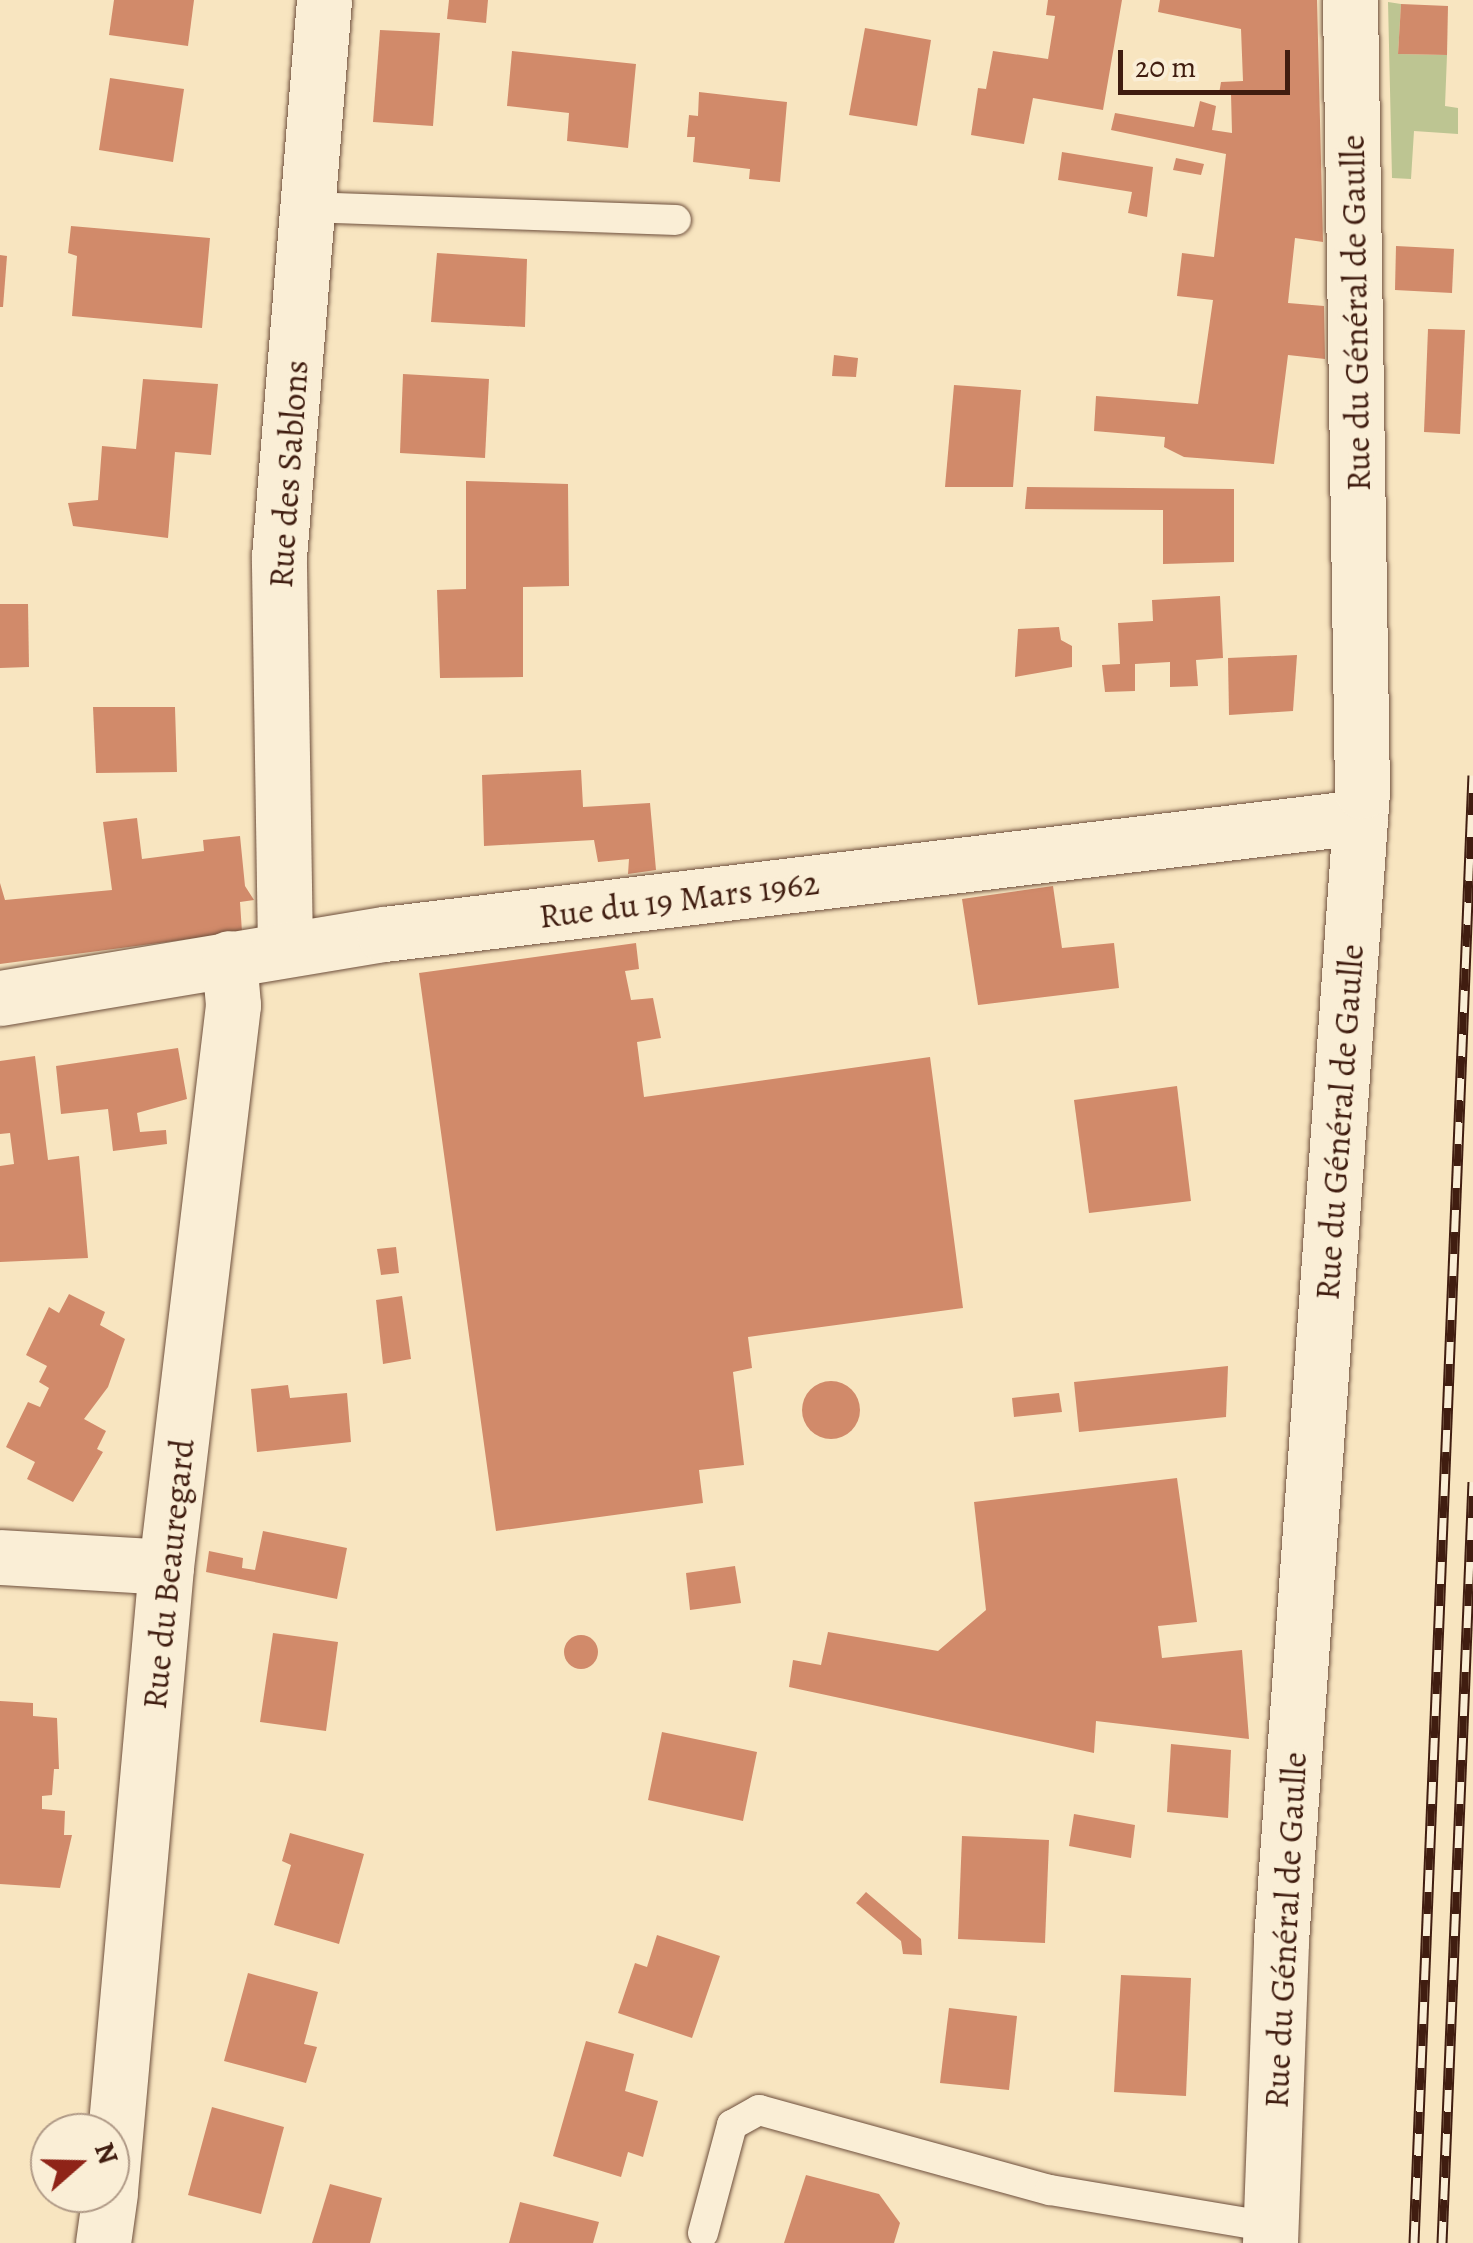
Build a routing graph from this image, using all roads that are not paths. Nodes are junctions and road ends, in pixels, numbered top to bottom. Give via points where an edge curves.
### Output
1 (324, 0) edge
2 (1350, 0) edge
3 (307, 207) junction
4 (676, 220) dead end
5 (1360, 817) junction
6 (285, 948) junction
7 (228, 958) junction
8 (0, 998) edge
9 (0, 1556) edge
10 (166, 1567) junction
11 (117, 2113) edge
12 (108, 2213) edge
13 (703, 2233) dead end
14 (1270, 2235) edge
15 (104, 2243) edge

1 - 3 street, Rue des Sablons
2 - 5 street, Rue du Général de Gaulle
3 - 4 lane
3 - 6 street, Rue des Sablons via 279,557
5 - 6 street, Rue du 19 Mars 1962
5 - 14 street, Rue du Général de Gaulle via 1281,1941
6 - 7 street, Rue du 19 Mars 1962
7 - 8 street, Rue du 19 Mars 1962
7 - 10 street, Rue du Beauregard via 233,1005
9 - 10 street
10 - 11 street, Rue du Beauregard
12 - 15 street, Rue du Beauregard
13 - 14 lane via 732,2125 759,2110 1050,2190

